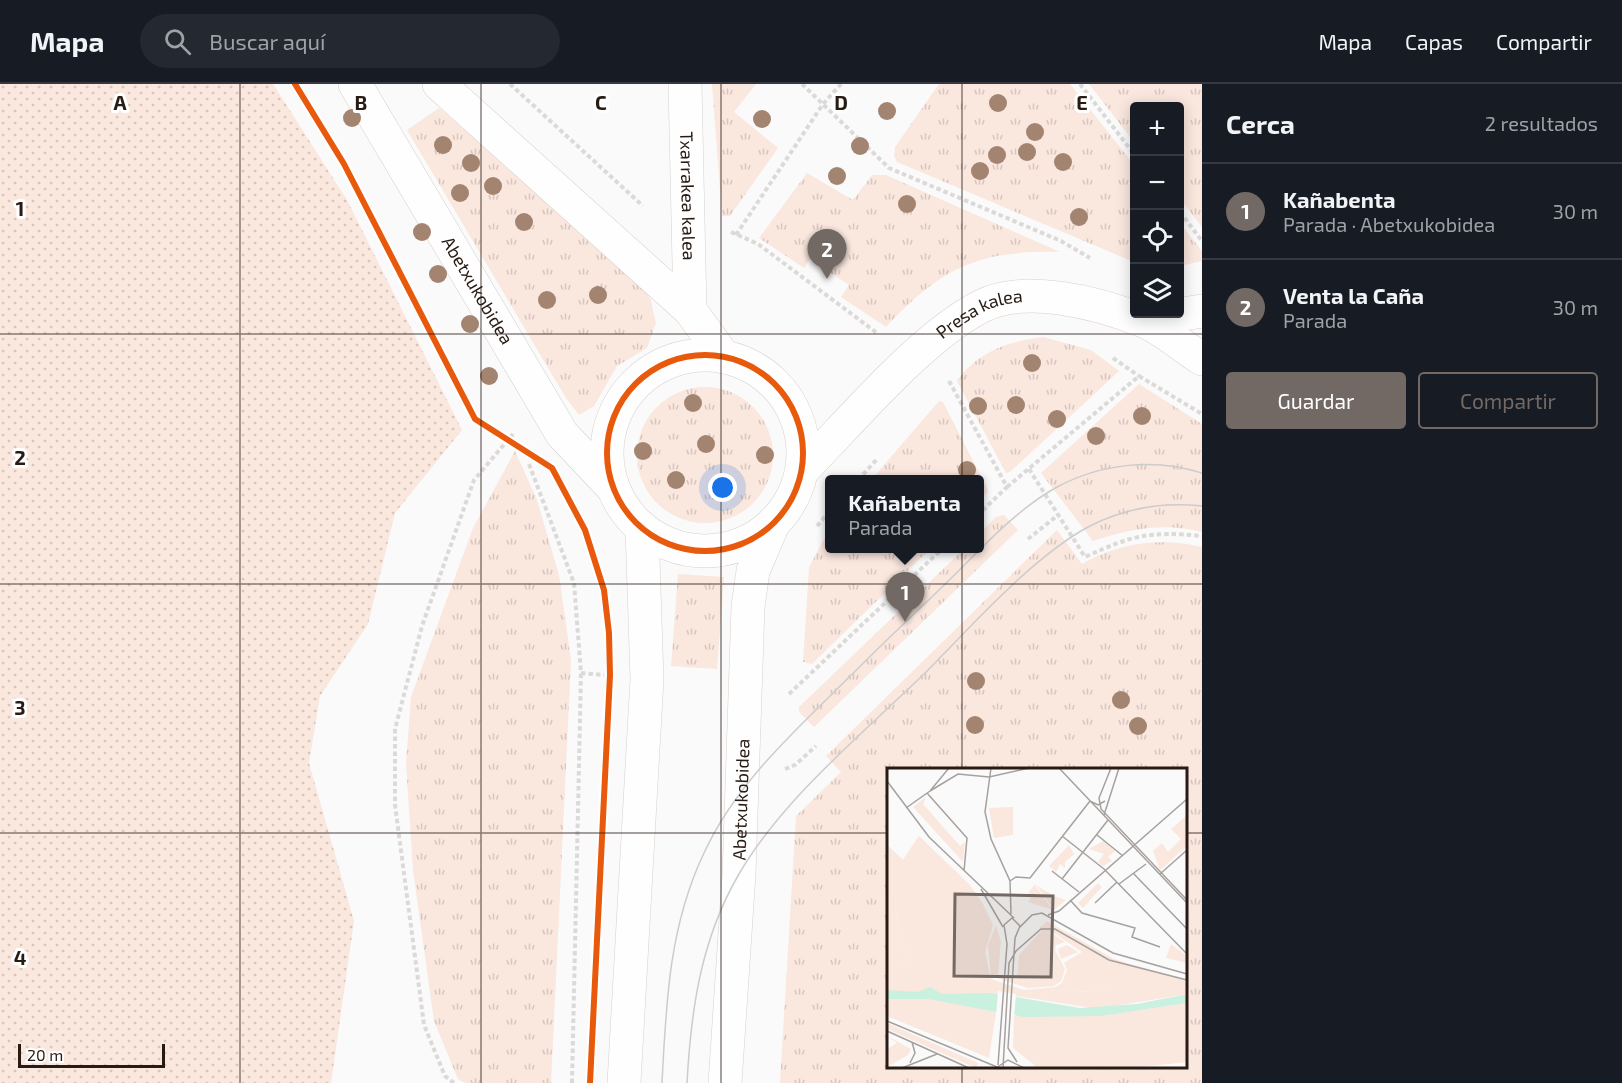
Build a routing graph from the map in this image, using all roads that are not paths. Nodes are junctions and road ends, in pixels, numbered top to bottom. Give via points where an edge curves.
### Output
1 (354, 84) edge
2 (439, 84) edge
3 (685, 84) edge
4 (690, 310) junction
5 (1202, 311) edge
6 (1143, 320) junction
7 (724, 357) junction
8 (1202, 359) edge
9 (802, 471) junction
10 (613, 488) junction
11 (774, 522) junction
12 (642, 528) junction
13 (624, 1083) edge
14 (725, 1083) edge

1 - 10 street, Abetxukobidea via 562,434
2 - 4 street
3 - 4 street, Txarrakea kalea
4 - 7 street
5 - 6 street
6 - 8 street, Presa kalea
6 - 9 street, Presa kalea via 1068,298 1014,298 983,305 953,324 912,359
7 - 9 street via 765,375 782,391 794,411 802,437
7 - 10 street via 699,355 678,359 653,370 631,389 609,434 607,464
9 - 11 street via 789,503
10 - 12 street
11 - 12 street via 752,539 711,551 664,542
11 - 14 street, Abetxukobidea via 753,571 748,607 740,863
12 - 13 street via 647,679

